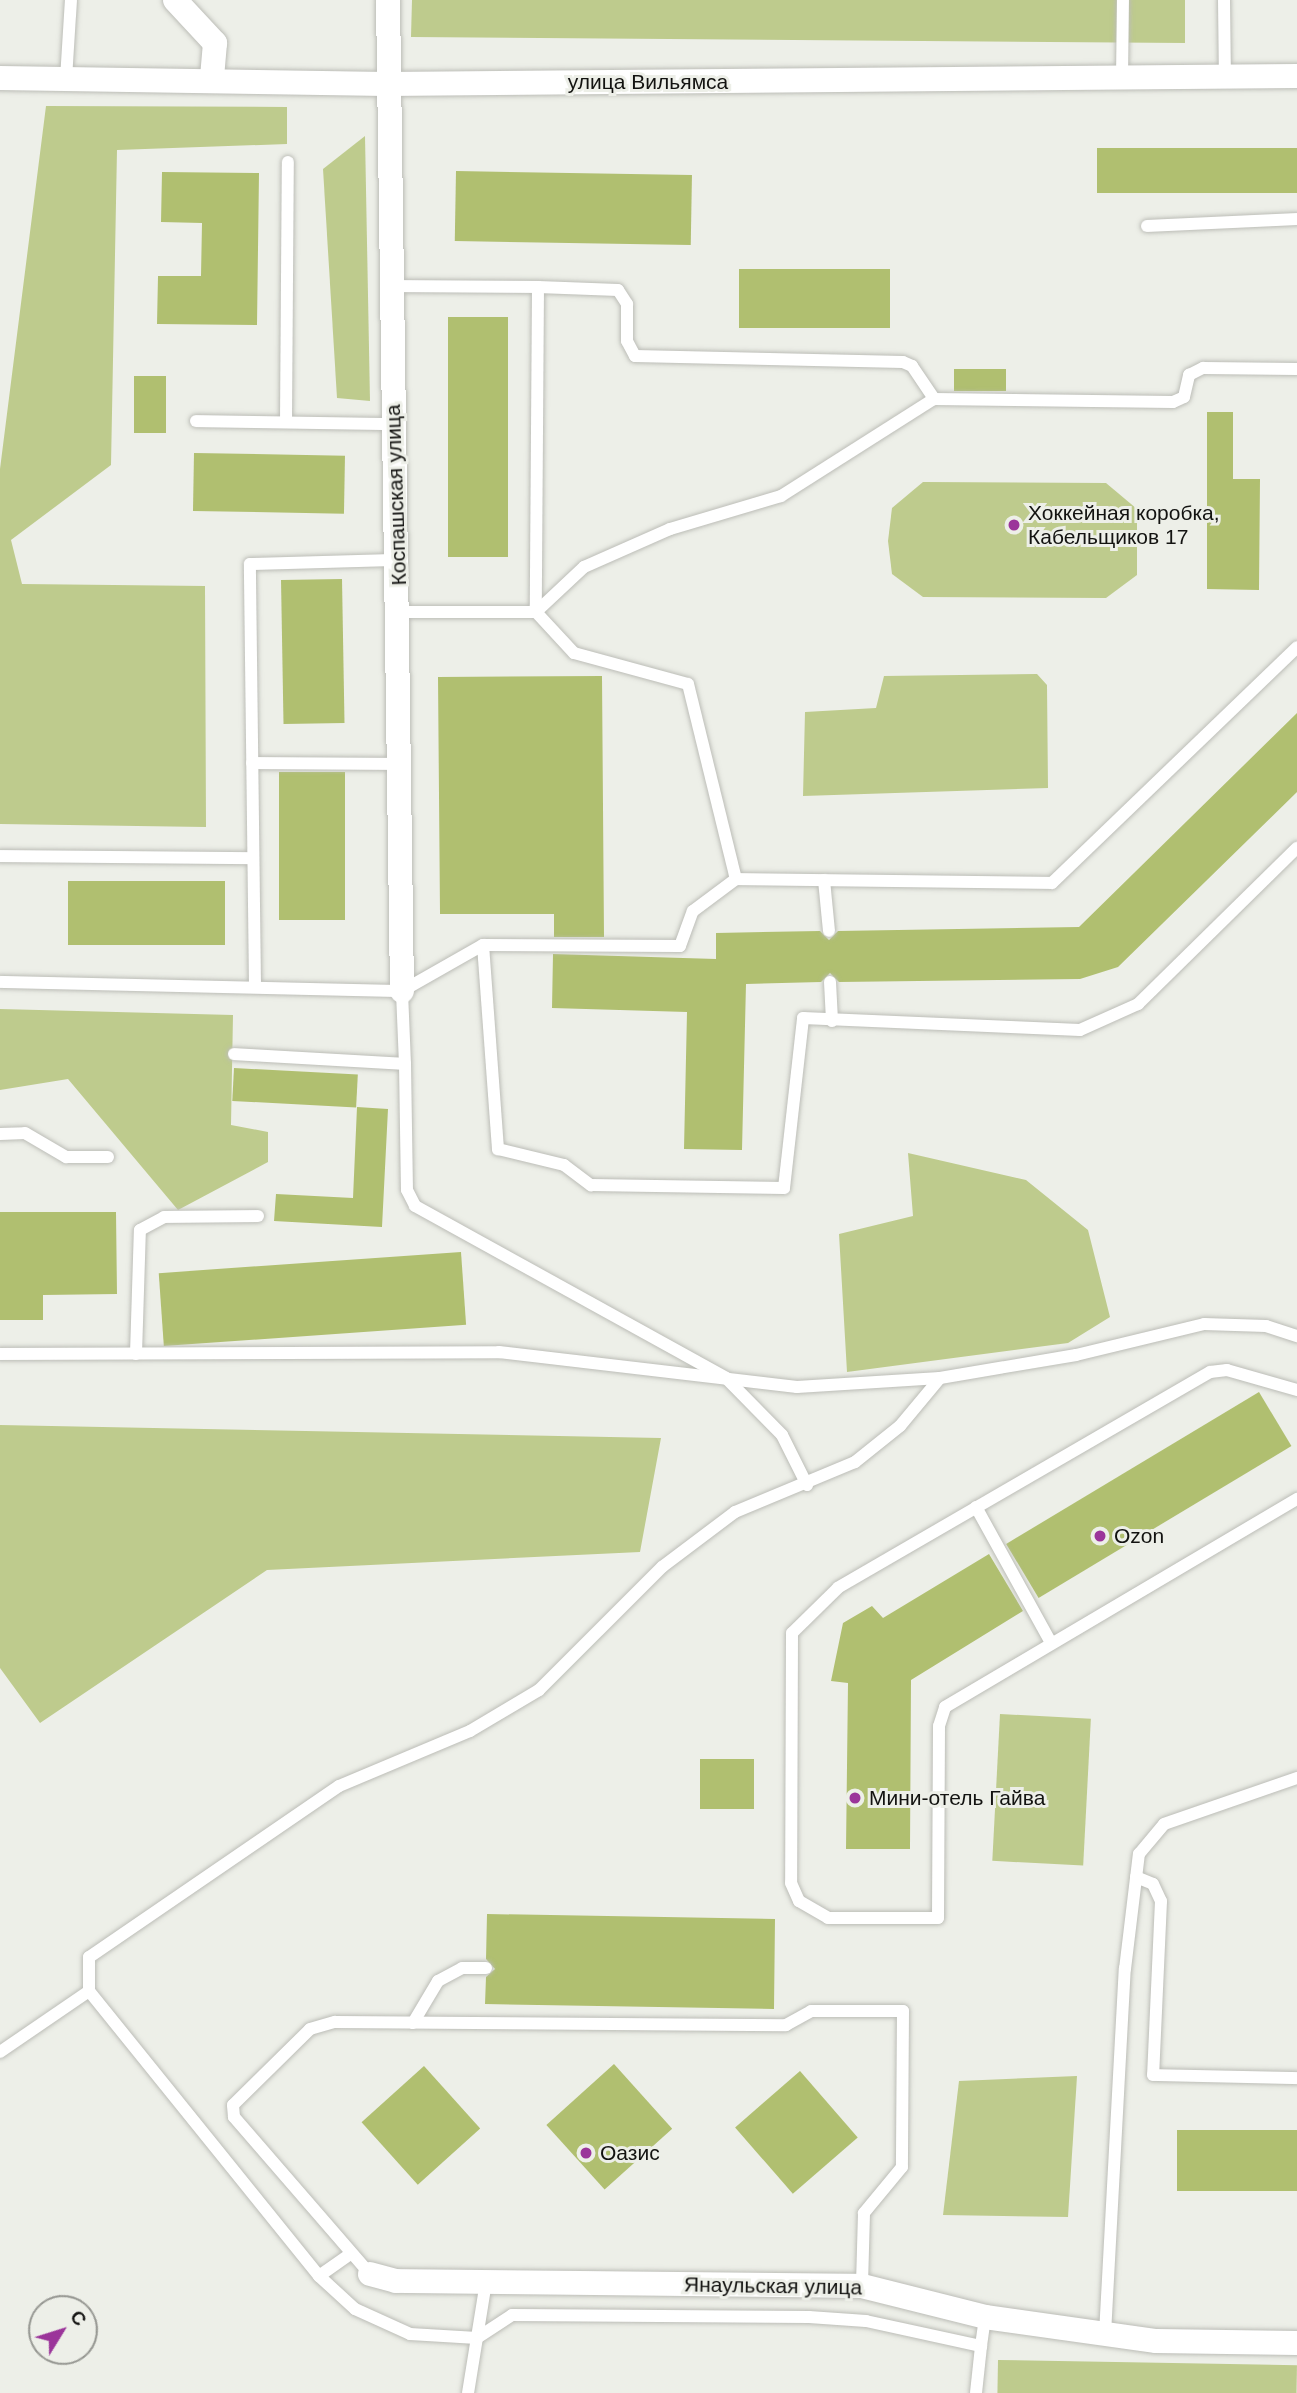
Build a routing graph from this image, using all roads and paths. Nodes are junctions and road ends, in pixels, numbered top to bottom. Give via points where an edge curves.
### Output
1 (71, 0) edge
2 (175, 0) edge
3 (387, 0) edge
4 (1123, 0) edge
5 (1224, 0) edge
6 (1297, 76) edge
7 (1226, 77) junction
8 (0, 78) edge
9 (1122, 78) junction
10 (66, 79) junction
11 (212, 81) junction
12 (386, 84) junction
13 (288, 162) dead end
14 (1297, 219) edge
15 (1147, 226) dead end
16 (390, 286) junction
17 (538, 287) junction
18 (1297, 369) edge
19 (934, 399) junction
20 (196, 421) dead end
21 (286, 422) junction
22 (393, 424) junction
23 (396, 560) junction
24 (400, 612) junction
25 (536, 612) junction
26 (1297, 647) edge
27 (252, 763) junction
28 (401, 764) junction
29 (1297, 848) edge
30 (0, 856) edge
31 (253, 858) junction
32 (736, 879) junction
33 (824, 880) junction
34 (829, 931) dead end
35 (483, 945) junction
36 (0, 982) edge
37 (830, 982) dead end
38 (255, 986) junction
39 (402, 991) junction
40 (832, 1021) junction
41 (234, 1054) dead end
42 (405, 1064) junction
43 (0, 1134) edge
44 (108, 1157) dead end
45 (258, 1216) dead end
46 (1297, 1336) edge
47 (0, 1354) edge
48 (136, 1354) junction
49 (726, 1378) junction
50 (940, 1378) junction
51 (1297, 1390) edge
52 (807, 1485) junction
53 (1297, 1499) edge
54 (976, 1507) junction
55 (1051, 1643) junction
56 (1297, 1778) edge
57 (1136, 1877) junction
58 (486, 1968) dead end
59 (89, 1991) junction
60 (413, 2023) junction
61 (0, 2052) edge
62 (1297, 2078) edge
63 (350, 2254) junction
64 (370, 2274) joint
65 (319, 2276) junction
66 (486, 2282) junction
67 (862, 2286) junction
68 (985, 2317) junction
69 (1105, 2334) junction
70 (477, 2338) junction
71 (1297, 2343) edge
72 (981, 2346) junction
73 (468, 2393) edge
74 (975, 2393) edge

1 - 10 lane
2 - 11 street via 215,43
3 - 12 street, Коспашская улица
4 - 9 lane
5 - 7 lane
6 - 7 street, улица Вильямса
7 - 9 street, улица Вильямса
8 - 10 street, улица Вильямса
9 - 12 street, улица Вильямса
10 - 11 street, улица Вильямса
11 - 12 street, улица Вильямса
12 - 16 street, Коспашская улица
13 - 21 lane
14 - 15 lane
16 - 17 lane
16 - 22 street, Коспашская улица
17 - 19 lane via 618,290 627,304 627,341 635,356 903,362 921,377
17 - 25 lane
18 - 19 lane via 1203,368 1189,375 1184,397 1173,402
19 - 25 lane via 781,496 670,529 584,567
20 - 21 lane
21 - 22 lane
22 - 23 street, Коспашская улица
23 - 24 street, Коспашская улица
23 - 27 lane via 250,564
24 - 25 lane
24 - 28 street, Коспашская улица
25 - 32 lane via 574,653 688,684
26 - 33 lane via 1052,883
27 - 28 lane
27 - 31 lane
28 - 39 street, Коспашская улица
29 - 40 lane via 1138,1004 1080,1030
30 - 31 lane
31 - 38 lane
32 - 33 lane
32 - 35 lane via 693,911 680,946
33 - 34 lane
35 - 39 lane
35 - 40 lane via 498,1149 564,1165 591,1185 784,1188 803,1018
36 - 38 lane
37 - 40 lane
38 - 39 lane
39 - 42 lane
41 - 42 lane
42 - 49 lane via 407,1190 415,1206
43 - 44 lane via 25,1133 66,1157
45 - 48 lane via 164,1217 140,1230
46 - 50 lane via 1266,1326 1204,1324 1076,1355
47 - 48 lane
48 - 49 lane via 499,1353
49 - 50 lane via 797,1387
49 - 52 lane via 782,1435
50 - 52 lane via 900,1426 855,1462
51 - 54 lane via 1227,1370 1210,1372
52 - 59 lane via 735,1512 662,1567 539,1690 470,1731 339,1786 89,1957
53 - 55 lane
54 - 55 lane
54 - 55 lane via 838,1588 792,1633 791,1882 799,1901 828,1918 938,1918 941,1715 953,1701
56 - 57 lane via 1164,1824 1145,1840
57 - 62 lane via 1153,1884 1161,1901 1153,2075
57 - 69 lane via 1125,1969
58 - 60 lane via 462,1968 438,1981
59 - 61 lane
59 - 65 lane
60 - 63 lane via 335,2022 310,2029 233,2105 240,2129
60 - 67 lane via 786,2025 811,2011 903,2011 902,2167 864,2213
63 - 64 lane
63 - 65 lane
64 - 66 street, Янаульская улица via 396,2281
65 - 70 lane via 355,2309 410,2334
66 - 67 street, Янаульская улица
66 - 70 lane
67 - 68 street, Янаульская улица
68 - 69 street, Янаульская улица
68 - 72 lane
69 - 71 street, Янаульская улица via 1156,2341
70 - 72 lane via 512,2315 809,2317 866,2321
70 - 73 lane
72 - 74 lane

